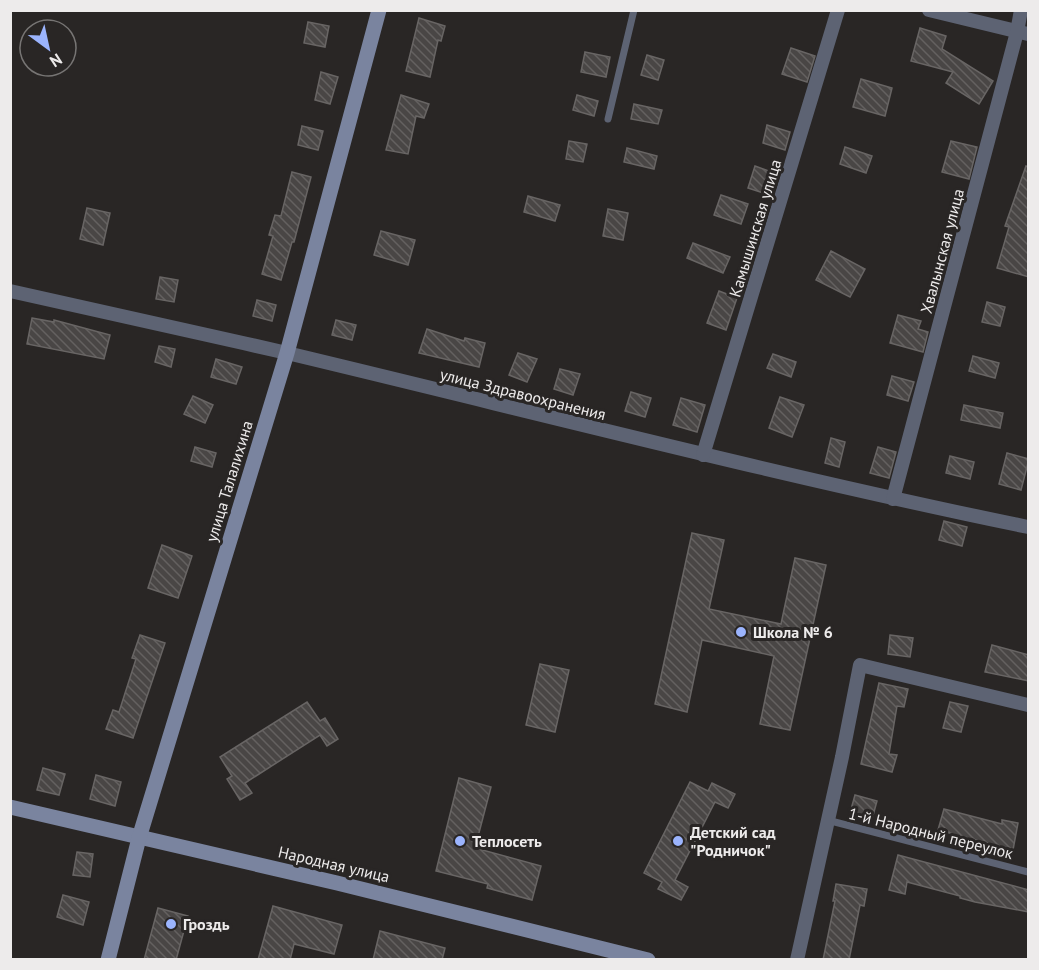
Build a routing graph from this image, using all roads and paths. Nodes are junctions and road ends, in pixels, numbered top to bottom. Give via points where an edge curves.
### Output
1 (379, 10) edge
2 (634, 10) edge
3 (838, 10) edge
4 (929, 10) edge
5 (1021, 10) edge
6 (1023, 33) edge
7 (608, 119) dead end
8 (10, 291) edge
9 (287, 353) junction
10 (703, 455) junction
11 (893, 499) junction
12 (1029, 527) edge
13 (1029, 705) edge
14 (10, 807) edge
15 (827, 820) junction
16 (139, 838) junction
17 (1029, 872) edge
18 (108, 960) edge
19 (648, 960) edge
20 (797, 960) edge

1 - 9 street, улица Талалихина
2 - 7 lane
3 - 10 street, Камышинская улица
4 - 6 street
5 - 6 street, Хвалынская улица
6 - 11 street, Хвалынская улица
8 - 9 street, улица Здравоохранения
9 - 10 street, улица Здравоохранения
9 - 16 street, улица Талалихина
10 - 11 street, улица Здравоохранения
11 - 12 street, улица Здравоохранения
13 - 15 street via 860,665
14 - 16 street, Народная улица
15 - 17 lane, 1-й Народный переулок
15 - 20 street
16 - 18 street, улица Талалихина
16 - 19 street, Народная улица

